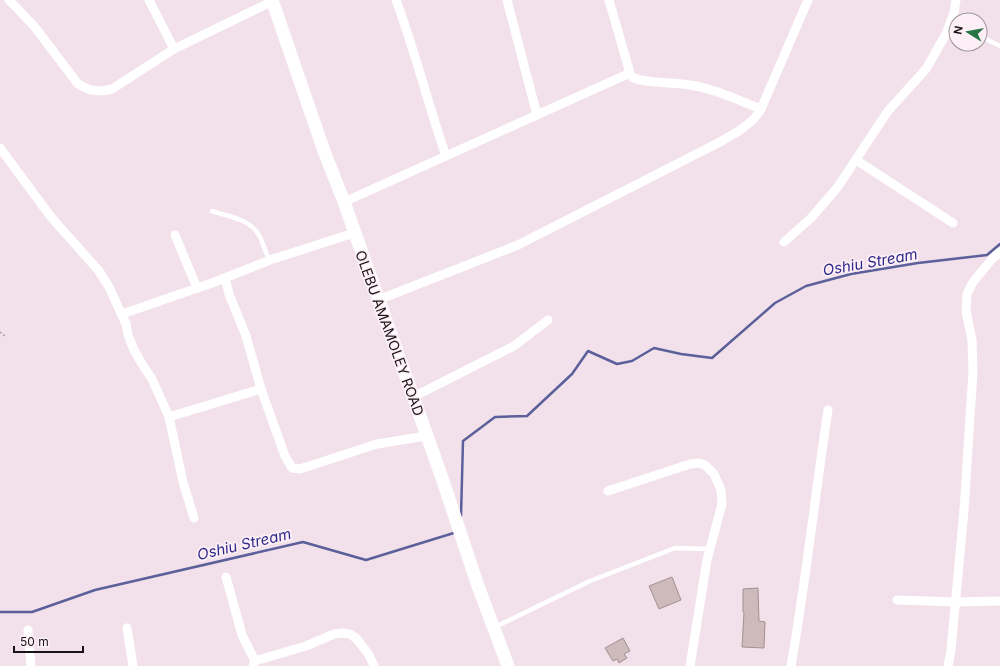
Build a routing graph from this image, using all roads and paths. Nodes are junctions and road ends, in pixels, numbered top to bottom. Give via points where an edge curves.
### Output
1 (9, 0) edge
2 (149, 0) edge
3 (396, 0) edge
4 (507, 0) edge
5 (609, 0) edge
6 (808, 0) edge
7 (956, 0) edge
8 (273, 1) edge
9 (954, 12) edge
10 (948, 31) edge
11 (988, 40) edge
12 (1000, 46) edge
13 (174, 49) junction
14 (630, 73) junction
15 (761, 108) junction
16 (537, 115) junction
17 (0, 148) edge
18 (446, 156) junction
19 (856, 160) junction
20 (344, 202) junction
21 (212, 211) dead end
22 (953, 222) dead end
23 (354, 233) junction
24 (175, 235) dead end
25 (784, 242) dead end
26 (1000, 252) edge
27 (270, 260) junction
28 (225, 278) junction
29 (198, 288) junction
30 (378, 300) junction
31 (122, 314) junction
32 (548, 320) dead end
33 (0, 332) edge
34 (6, 337) dead end
35 (261, 389) junction
36 (413, 397) junction
37 (828, 410) dead end
38 (169, 417) junction
39 (426, 436) junction
40 (608, 492) dead end
41 (194, 518) dead end
42 (710, 549) junction
43 (226, 577) dead end
44 (896, 600) dead end
45 (1000, 601) edge
46 (956, 602) junction
47 (127, 628) dead end
48 (494, 628) junction
49 (28, 630) dead end
50 (254, 664) edge
51 (31, 666) edge
52 (133, 666) edge
53 (374, 666) edge
54 (508, 666) edge
55 (690, 666) edge
56 (791, 666) edge
57 (948, 666) edge

1 - 13 street via 34,26 78,84 90,90 112,89
2 - 13 street
3 - 18 street
4 - 16 street
5 - 14 street
6 - 15 street
7 - 9 street
8 - 13 street
8 - 20 street, OLEBU AMAMOLEY ROAD
10 - 19 street via 926,69 888,110
11 - 12 lane
14 - 15 street via 634,79 691,85
14 - 16 street
15 - 30 street via 754,119 718,143 518,245
16 - 18 street
17 - 31 street via 51,217 99,271
18 - 20 street
19 - 22 street
19 - 25 street via 837,188 811,218
20 - 23 street, OLEBU AMAMOLEY ROAD
21 - 27 lane via 250,224 260,236
23 - 27 street
23 - 30 street, OLEBU AMAMOLEY ROAD
24 - 29 street
26 - 46 street via 967,294 966,311 972,340 973,371
27 - 28 street
28 - 29 street
28 - 35 street via 246,336
29 - 31 street
30 - 36 street, OLEBU AMAMOLEY ROAD
31 - 38 street via 134,350 152,379
32 - 36 street via 514,346
33 - 34 path
35 - 38 street
35 - 39 street via 292,468 300,469 377,444
36 - 39 street, OLEBU AMAMOLEY ROAD
37 - 56 street
38 - 41 street via 183,482
39 - 48 street, OLEBU AMAMOLEY ROAD
40 - 42 street via 690,464 704,465 714,474 721,490 722,504
42 - 48 lane via 675,548 590,581
42 - 55 street
43 - 50 street via 242,635
44 - 46 street
45 - 46 street
46 - 57 street
47 - 52 street
48 - 54 street, OLEBU AMAMOLEY ROAD
49 - 51 street
50 - 53 street via 342,633 350,634 357,639

